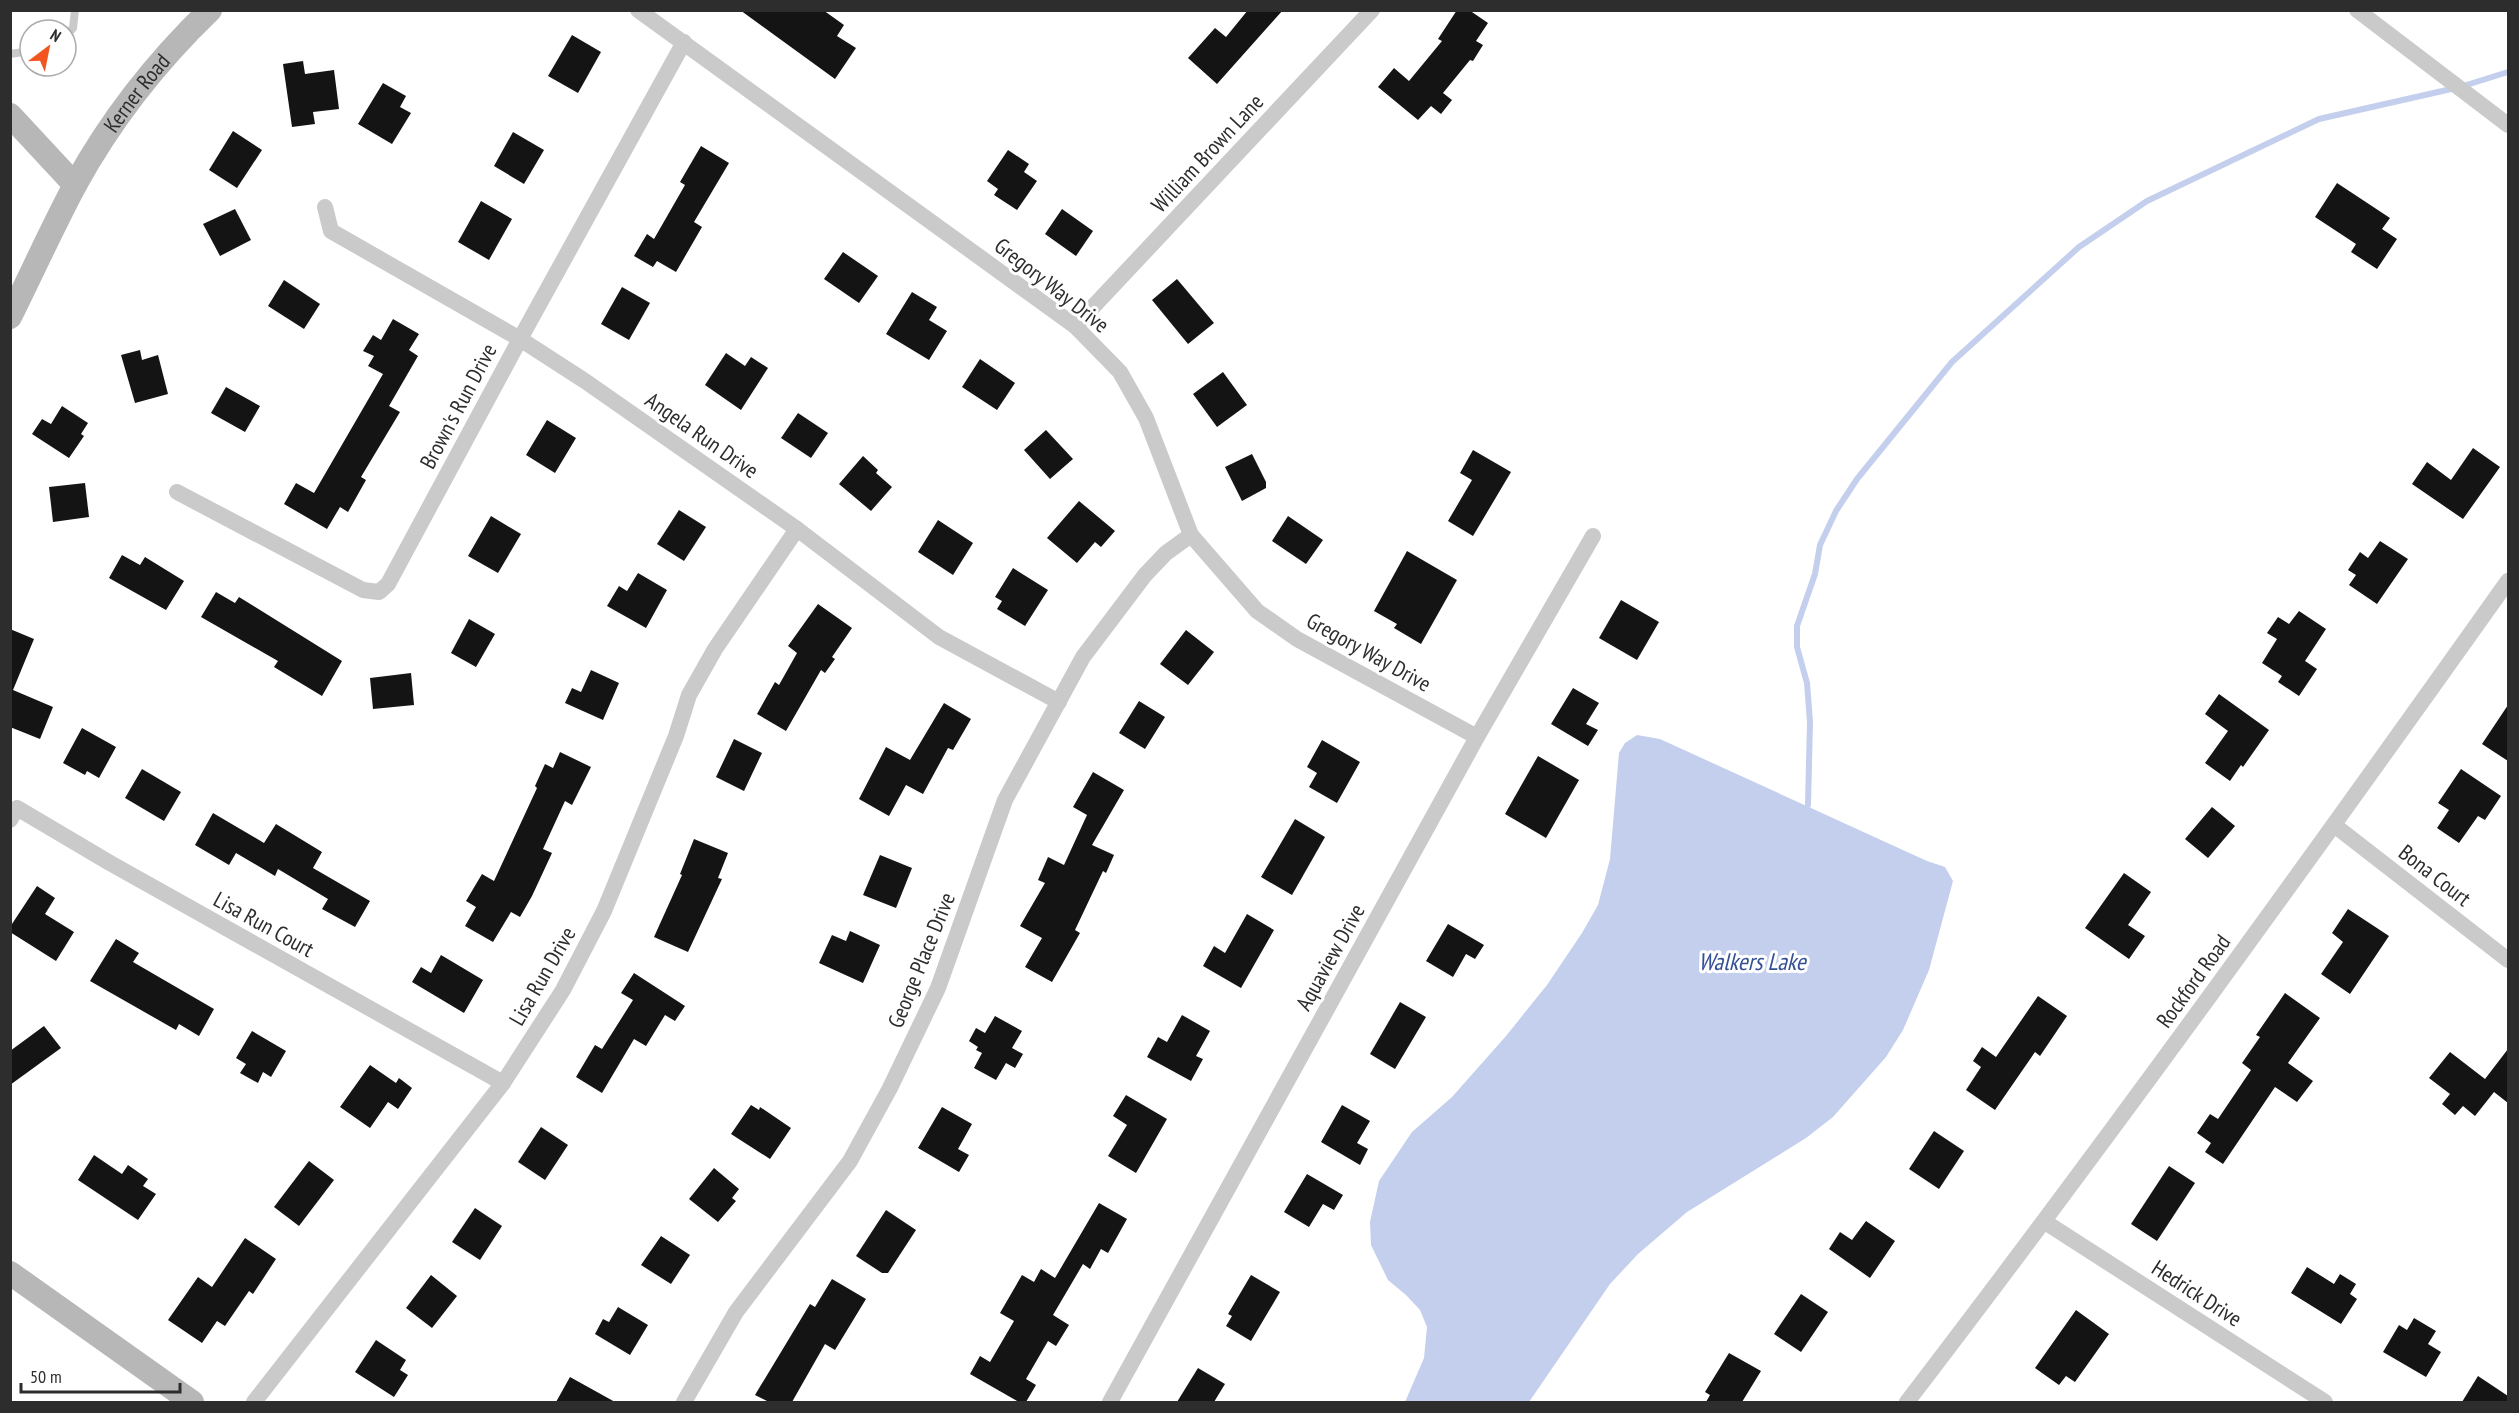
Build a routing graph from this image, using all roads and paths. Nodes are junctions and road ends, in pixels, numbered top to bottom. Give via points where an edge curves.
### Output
1 (210, 10) edge
2 (638, 10) edge
3 (1372, 10) edge
4 (2357, 10) edge
5 (684, 42) junction
6 (10, 115) edge
7 (2508, 125) edge
8 (75, 185) junction
9 (325, 207) dead end
10 (10, 317) edge
11 (1075, 326) junction
12 (520, 339) junction
13 (177, 492) dead end
14 (797, 529) junction
15 (1191, 535) junction
16 (1593, 536) dead end
17 (2508, 581) edge
18 (1059, 702) junction
19 (1477, 737) junction
20 (10, 820) edge
21 (2334, 825) junction
22 (2508, 960) edge
23 (503, 1083) junction
24 (2045, 1222) junction
25 (10, 1273) edge
26 (192, 1402) edge
27 (254, 1402) edge
28 (684, 1402) edge
29 (1110, 1402) edge
30 (1907, 1402) edge
31 (2325, 1402) edge

1 - 8 street, Kerner Road via 150,74
2 - 5 street, Gregory Way Drive
3 - 11 street, William Brown Lane
4 - 7 street
5 - 11 street, Gregory Way Drive
5 - 12 street, Brown's Run Drive
6 - 8 street
8 - 10 street, Kerner Road
9 - 12 street, Angela Run Drive via 332,231
11 - 15 street, Gregory Way Drive via 1120,372 1146,418
12 - 13 street, Brown's Run Drive via 388,584 379,592 363,590
12 - 14 street, Angela Run Drive
14 - 18 street, Angela Run Drive via 939,637
14 - 23 street, Lisa Run Drive via 715,649 689,696 604,911 563,990
15 - 18 street, George Place Drive via 1145,574 1115,611 1083,657
15 - 19 street, Gregory Way Drive via 1257,611 1297,639
16 - 19 street, Aquaview Drive
17 - 21 street, Rockford Road
18 - 28 street, George Place Drive via 1005,800 938,988 890,1088 850,1161 736,1312
19 - 29 street, Aquaview Drive
20 - 23 street, Lisa Run Court via 17,808
21 - 22 street, Bona Court
21 - 24 street, Rockford Road
23 - 27 street, Lisa Run Drive
24 - 30 street, Rockford Road
24 - 31 street, Hedrick Drive
25 - 26 street

